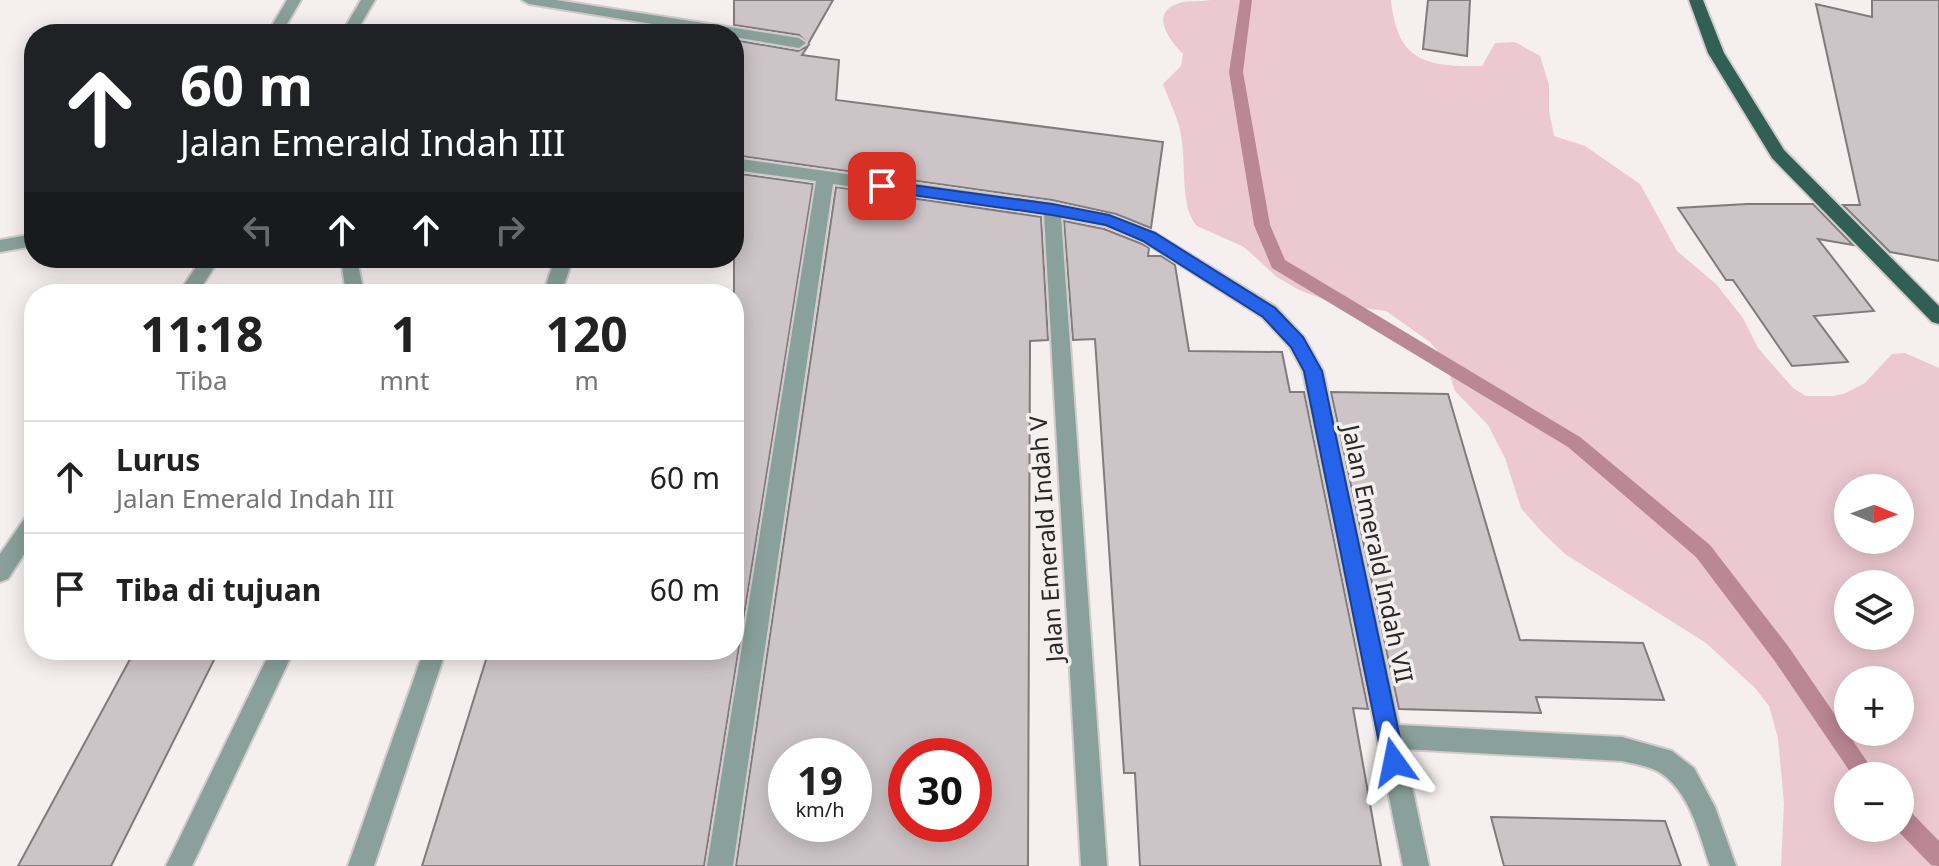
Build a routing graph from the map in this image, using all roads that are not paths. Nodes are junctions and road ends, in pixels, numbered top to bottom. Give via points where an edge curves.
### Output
1 (294, 0) edge
2 (368, 0) edge
3 (529, 0) edge
4 (1696, 0) edge
5 (280, 24) edge
6 (354, 24) edge
7 (680, 24) edge
8 (744, 34) edge
9 (799, 43) dead end
10 (744, 166) edge
11 (825, 179) junction
12 (1052, 209) junction
13 (24, 242) edge
14 (0, 246) edge
15 (1937, 313) edge
16 (24, 536) edge
17 (0, 572) edge
18 (278, 660) edge
19 (432, 660) edge
20 (1388, 736) junction
21 (179, 866) edge
22 (361, 866) edge
23 (720, 866) edge
24 (1094, 866) edge
25 (1416, 866) edge
26 (1723, 866) edge

1 - 5 street
2 - 6 street
3 - 7 street
4 - 15 main road via 1716,53 1778,154
8 - 9 street
10 - 11 street, Jalan Emerald Indah VII
11 - 12 street, Jalan Emerald Indah VII
11 - 23 street
12 - 20 street, Jalan Emerald Indah VII via 1109,221 1149,237 1269,312 1297,342 1313,371
12 - 24 street, Jalan Emerald Indah V
13 - 14 street
16 - 17 street
18 - 21 street
19 - 22 street
20 - 25 street, Jalan Emerald Indah VII
20 - 26 street via 1622,749 1663,760 1685,777

